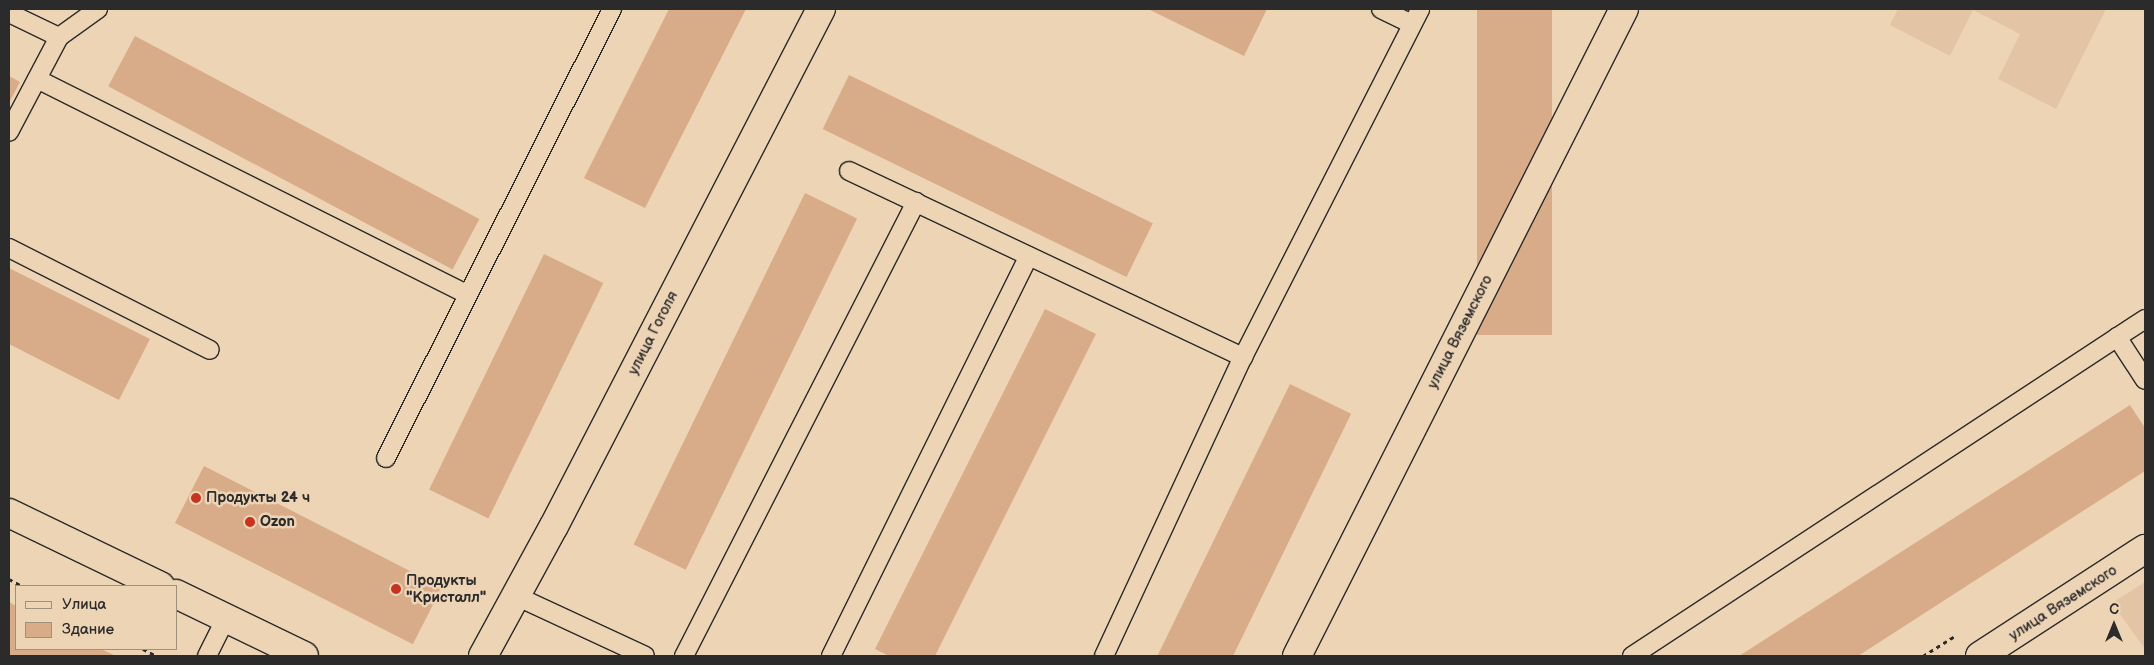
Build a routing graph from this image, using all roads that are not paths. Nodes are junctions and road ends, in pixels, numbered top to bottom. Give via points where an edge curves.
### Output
1 (98, 9) edge
2 (612, 9) edge
3 (821, 9) edge
4 (1381, 9) edge
5 (1624, 9) edge
6 (9, 13) edge
7 (1416, 17) edge
8 (59, 37) junction
9 (37, 79) junction
10 (9, 132) edge
11 (849, 171) dead end
12 (916, 202) junction
13 (9, 248) edge
14 (1029, 256) junction
15 (468, 295) junction
16 (2145, 318) edge
17 (2118, 337) junction
18 (210, 350) dead end
19 (1243, 357) junction
20 (2145, 380) edge
21 (386, 458) dead end
22 (9, 513) edge
23 (2145, 549) edge
24 (158, 585) edge
25 (178, 595) edge
26 (516, 596) junction
27 (226, 618) junction
28 (207, 656) edge
29 (304, 656) edge
30 (483, 656) edge
31 (645, 656) edge
32 (684, 656) edge
33 (831, 656) edge
34 (1104, 656) edge
35 (1297, 656) edge
36 (1632, 656) edge
37 (1980, 656) edge

1 - 8 lane
2 - 15 lane
3 - 26 street, улица Гоголя
4 - 7 lane
5 - 35 street, улица Вяземского
6 - 8 lane
7 - 19 lane
8 - 9 lane
9 - 10 lane
9 - 15 lane
11 - 12 lane
12 - 14 lane
12 - 32 lane
13 - 18 lane
14 - 19 lane
14 - 33 lane
15 - 21 lane
16 - 17 lane
17 - 20 lane
17 - 36 lane
19 - 34 lane
22 - 24 street
23 - 37 street, улица Вяземского
25 - 27 street
26 - 30 street, улица Гоголя
26 - 31 lane
27 - 28 lane
27 - 29 street

